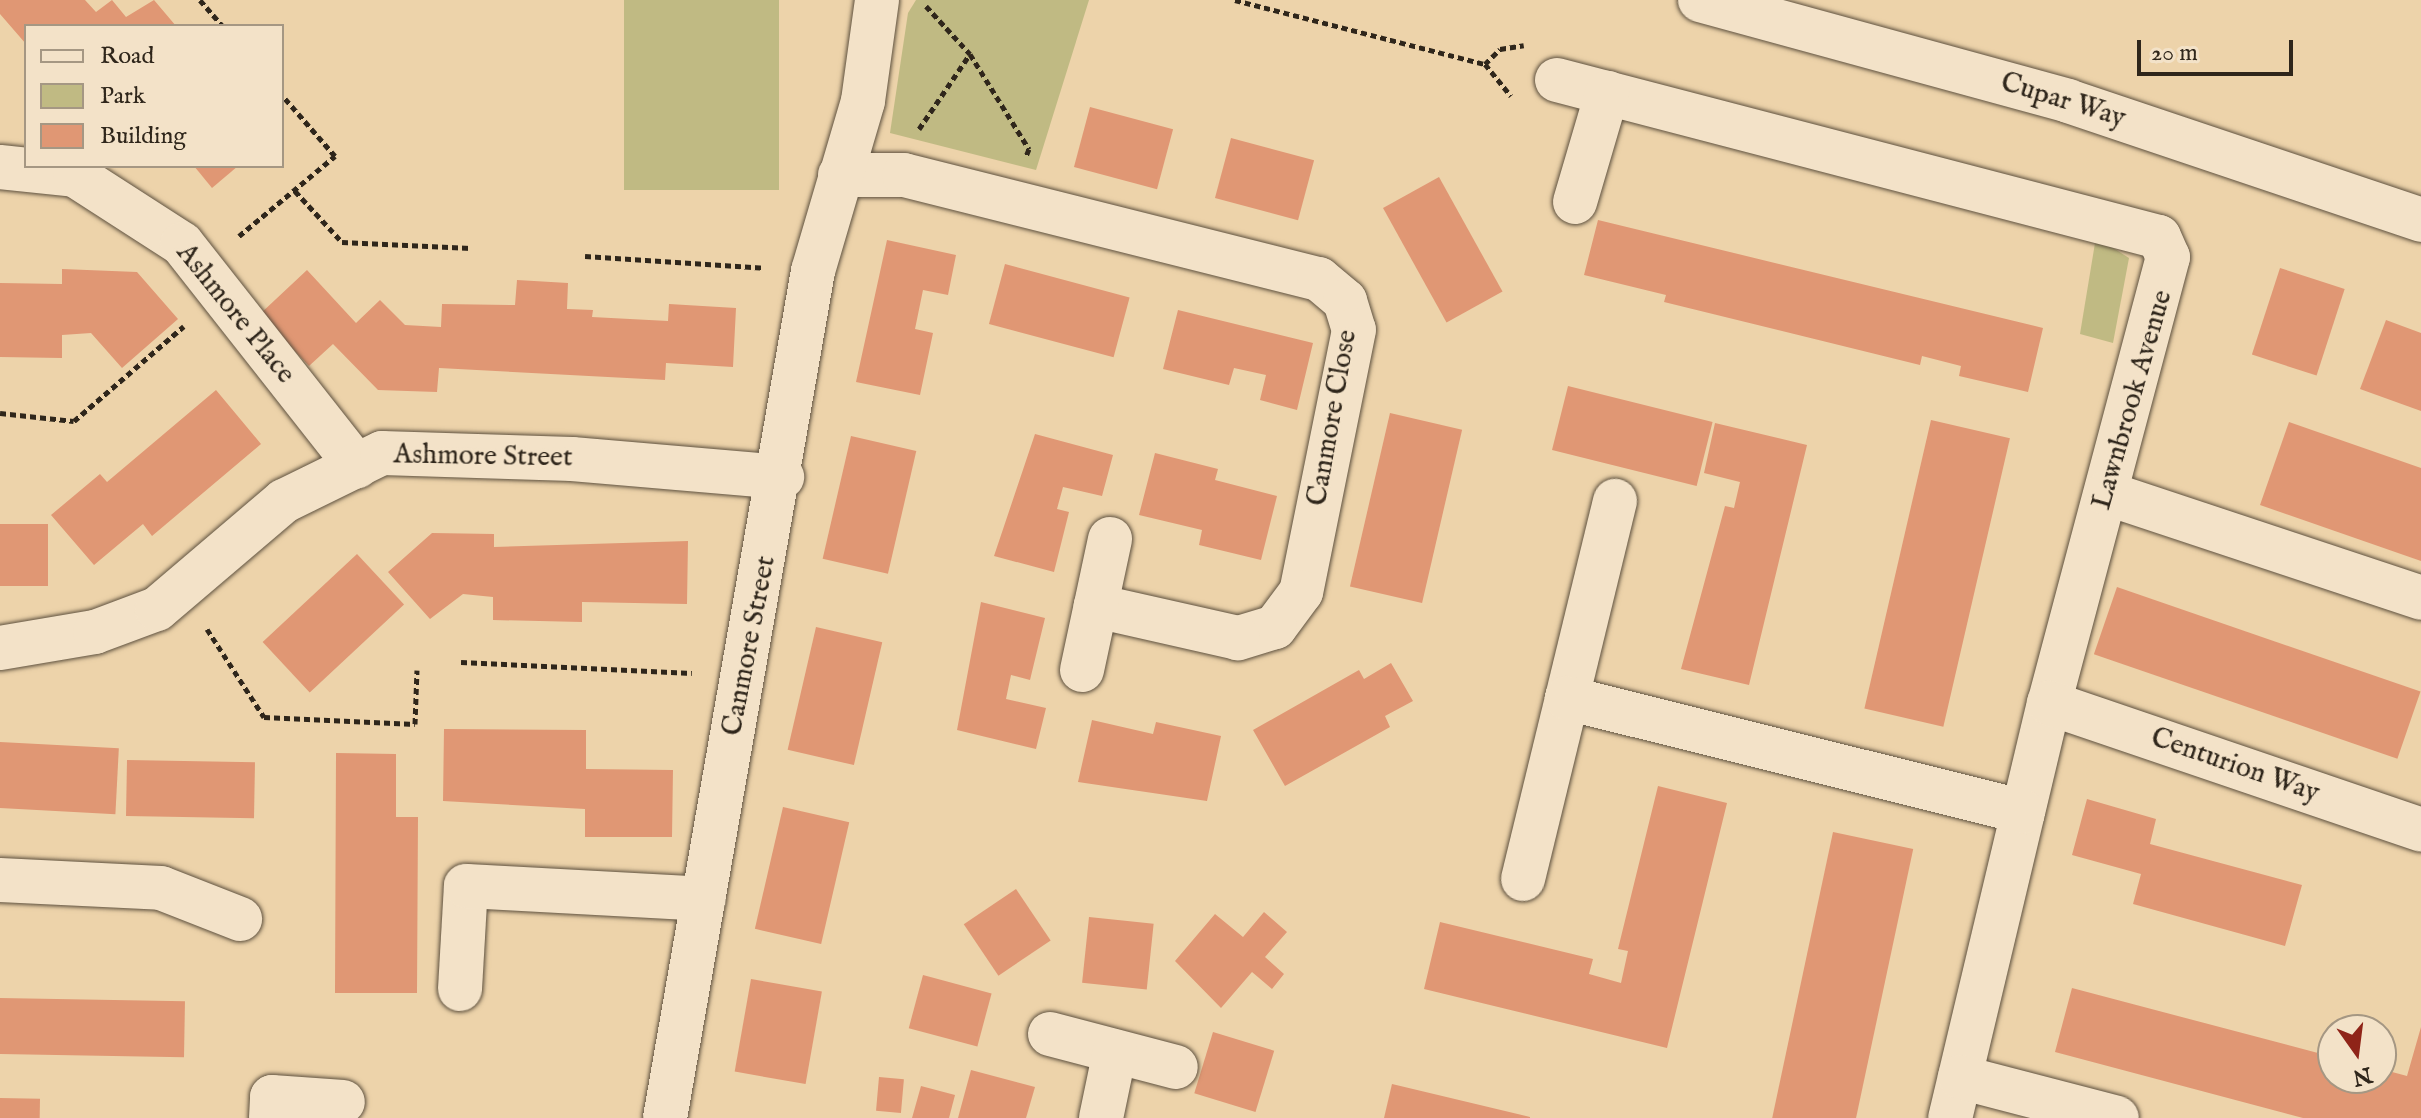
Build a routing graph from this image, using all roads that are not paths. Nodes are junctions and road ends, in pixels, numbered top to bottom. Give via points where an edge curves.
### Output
1 (877, 0) edge
2 (1700, 0) edge
3 (1557, 80) road end
4 (1607, 93) junction
5 (0, 167) edge
6 (840, 175) junction
7 (1575, 202) dead end
8 (2421, 220) edge
9 (357, 466) junction
10 (782, 477) junction
11 (2106, 493) junction
12 (1615, 501) dead end
13 (1110, 539) dead end
14 (2421, 598) edge
15 (1096, 606) junction
16 (0, 648) edge
17 (1082, 670) dead end
18 (1567, 698) junction
19 (2049, 703) junction
20 (2023, 812) junction
21 (2421, 830) edge
22 (1523, 879) dead end
23 (0, 880) edge
24 (704, 899) junction
25 (240, 919) dead end
26 (460, 989) dead end
27 (1050, 1034) dead end
28 (1115, 1051) junction
29 (1176, 1067) dead end
30 (1955, 1098) edge
31 (343, 1102) dead end
32 (271, 1118) edge
33 (665, 1118) edge
34 (1101, 1118) edge
35 (2117, 1118) edge

1 - 6 street, Canmore Street via 863,101
2 - 8 street, Cupar Way via 2068,101
3 - 4 street, Lawnbrook Avenue
4 - 7 street
4 - 11 street, Lawnbrook Avenue via 2159,237 2168,279
5 - 9 street, Ashmore Place via 75,175 182,244
6 - 10 street, Canmore Street via 813,271
6 - 15 street, Canmore Close via 904,175 1014,202 1319,279 1345,301 1354,330 1301,592 1275,627 1238,638
9 - 10 street, Ashmore Street via 382,453 572,459
9 - 16 street, Ashmore Street via 284,501 157,609 95,632
10 - 24 street, Canmore Street
11 - 14 street
11 - 19 street, Lawnbrook Avenue
12 - 18 street
13 - 15 street
15 - 17 street
18 - 20 street
18 - 22 street
19 - 20 street, Lawnbrook Avenue
19 - 21 street, Centurion Way
20 - 30 street, Lawnbrook Avenue
23 - 25 street via 161,888
24 - 26 street via 466,886
24 - 33 street, Canmore Street
27 - 28 street
28 - 29 street
28 - 34 street
30 - 35 street
31 - 32 street via 272,1097

